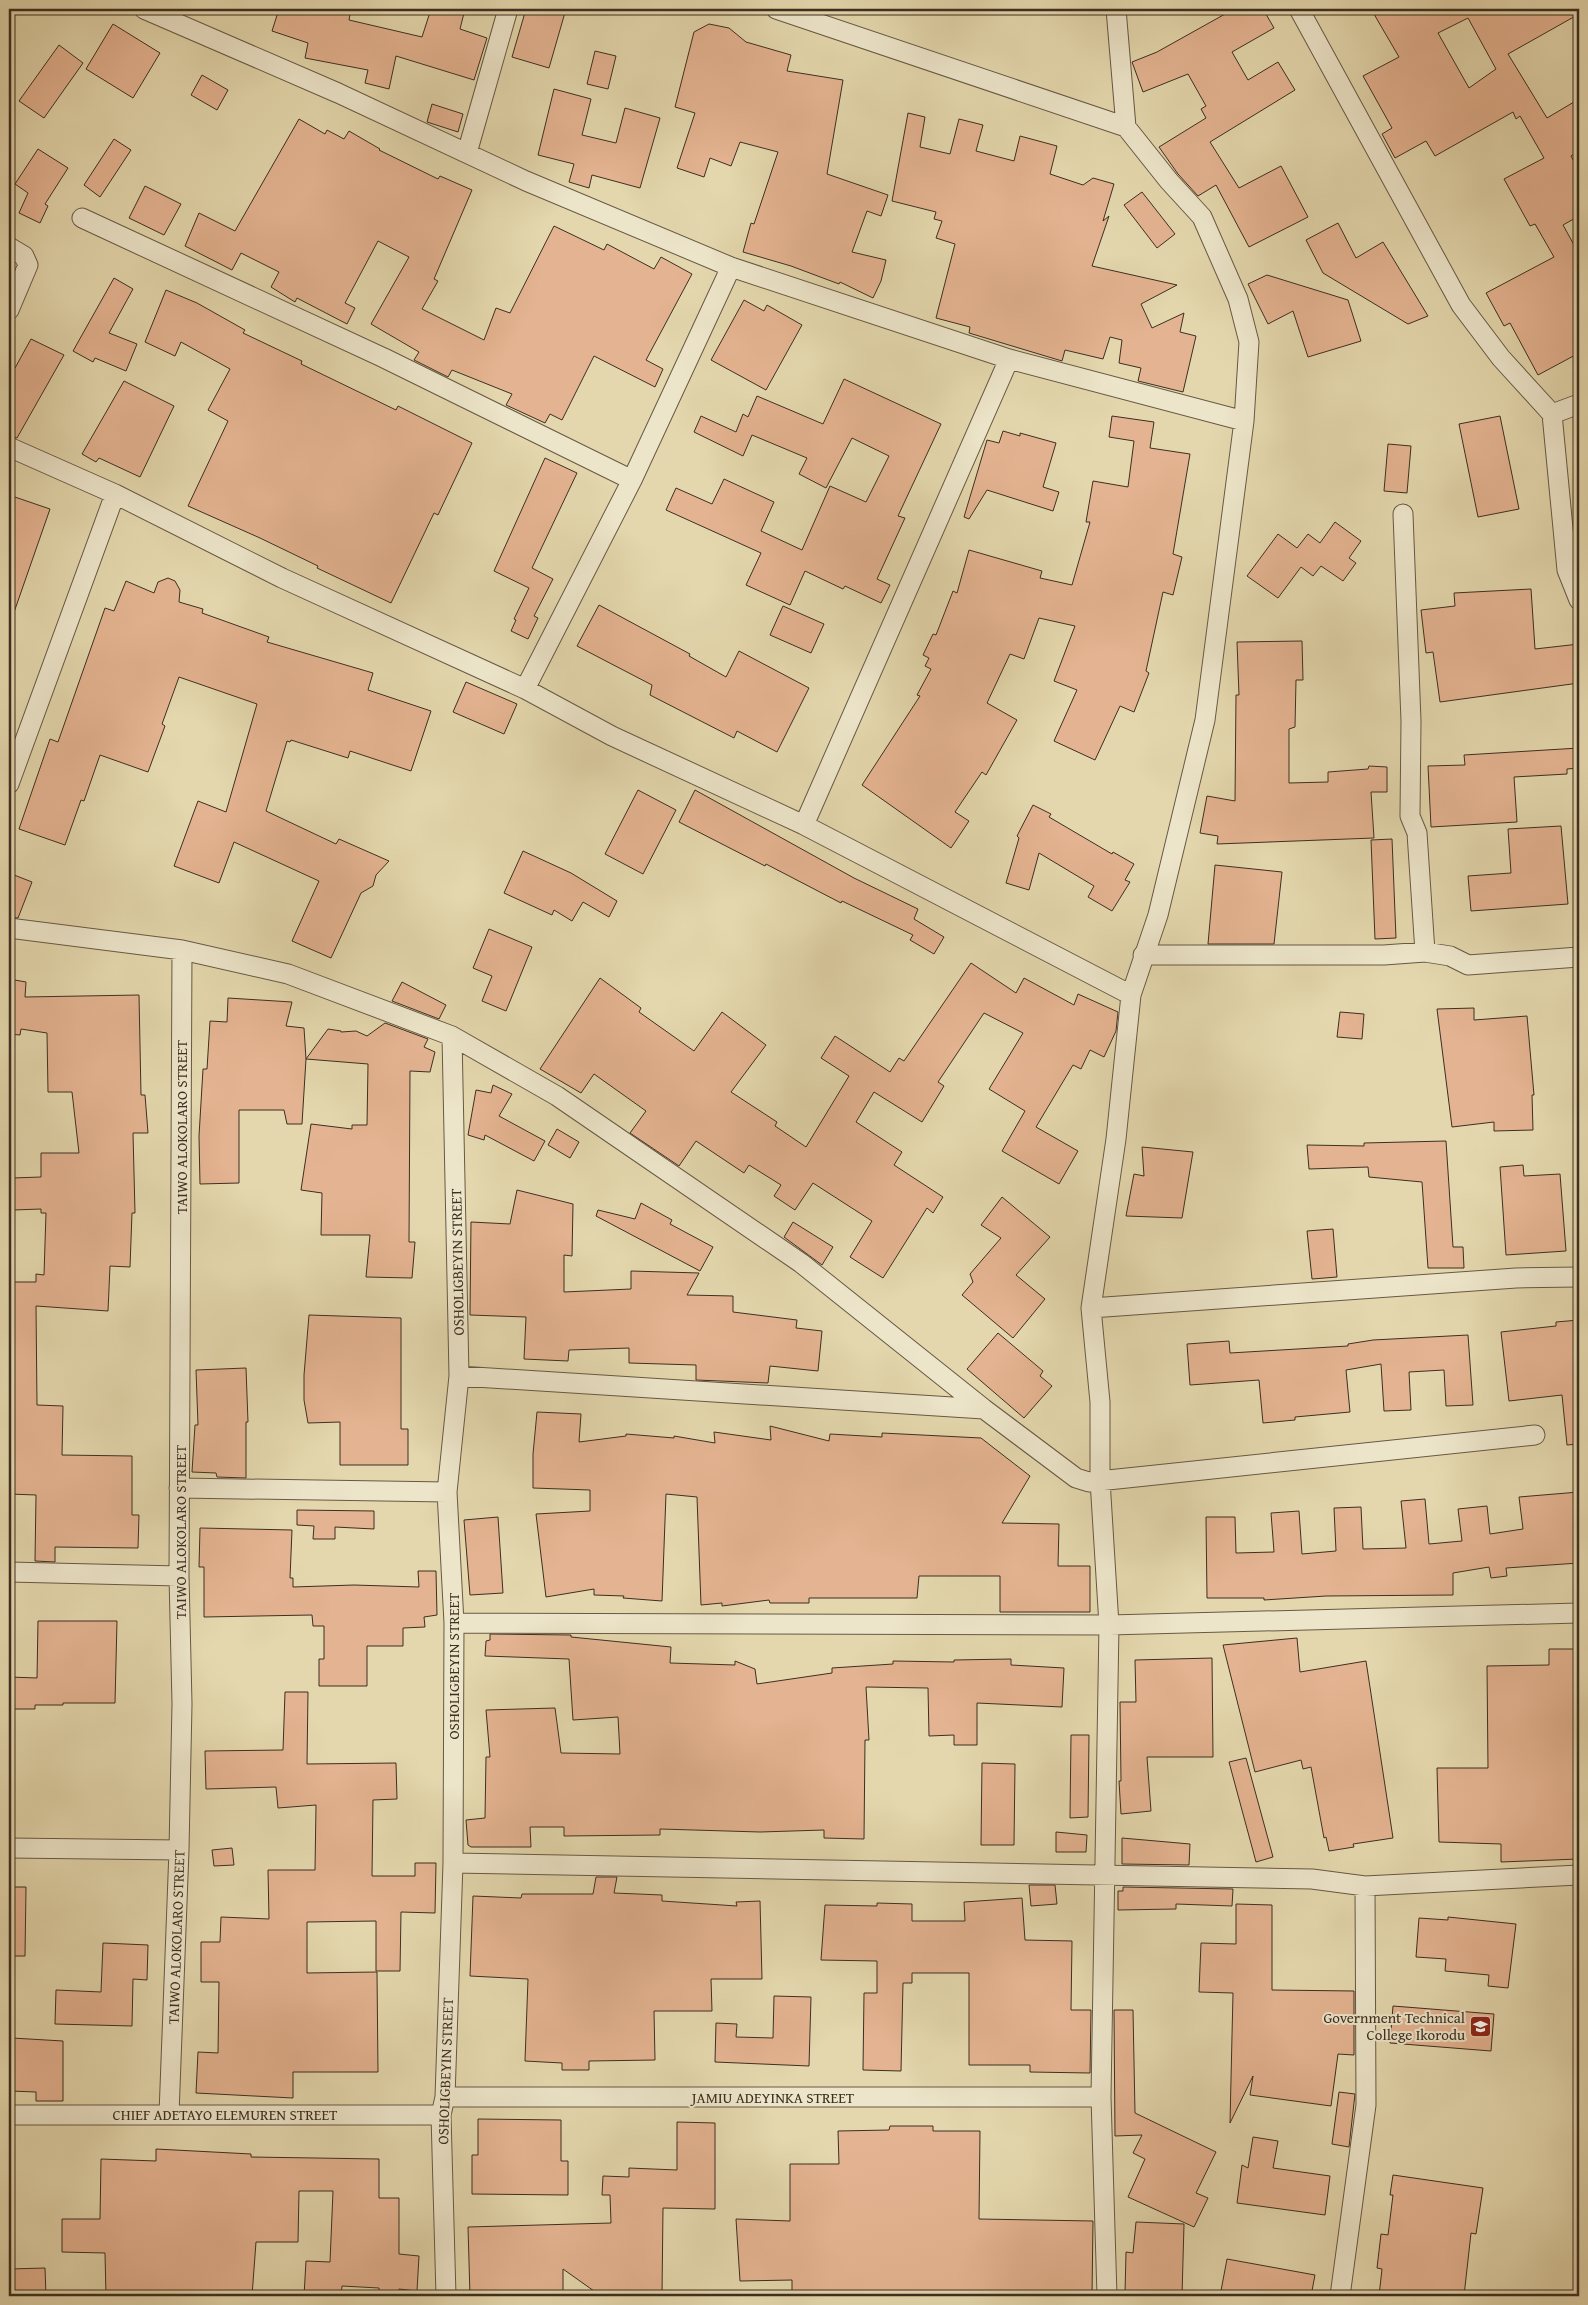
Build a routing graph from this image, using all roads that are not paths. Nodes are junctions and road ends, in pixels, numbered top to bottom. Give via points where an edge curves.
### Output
1 (144, 9) edge
2 (508, 9) edge
3 (776, 9) edge
4 (1116, 9) edge
5 (1300, 9) edge
6 (1126, 126) junction
7 (467, 153) junction
8 (82, 218) dead end
9 (9, 247) edge
10 (731, 267) junction
11 (9, 310) edge
12 (1009, 359) junction
13 (1579, 404) edge
14 (1552, 414) junction
15 (1244, 421) junction
16 (9, 447) edge
17 (632, 480) junction
18 (114, 494) junction
19 (1403, 514) dead end
20 (1573, 567) edge
21 (1579, 600) edge
22 (525, 689) junction
23 (9, 784) edge
24 (804, 825) junction
25 (9, 928) edge
26 (182, 950) junction
27 (1425, 952) junction
28 (1143, 955) junction
29 (1579, 957) edge
30 (1131, 995) junction
31 (452, 1036) junction
32 (1579, 1277) edge
33 (1091, 1308) junction
34 (459, 1376) junction
35 (984, 1409) junction
36 (1535, 1435) dead end
37 (1100, 1480) junction
38 (180, 1488) junction
39 (447, 1492) junction
40 (9, 1572) edge
41 (179, 1576) junction
42 (1579, 1612) edge
43 (454, 1623) junction
44 (1109, 1625) junction
45 (9, 1848) edge
46 (180, 1850) junction
47 (453, 1864) junction
48 (1104, 1874) junction
49 (1579, 1875) edge
50 (1365, 1886) junction
51 (445, 2097) junction
52 (1101, 2097) junction
53 (169, 2114) junction
54 (9, 2115) edge
55 (441, 2115) junction
56 (446, 2296) edge
57 (1107, 2296) edge
58 (1340, 2296) edge

1 - 7 street
2 - 7 street
3 - 6 street
4 - 6 street
5 - 14 street via 1461,305 1501,358
6 - 15 street via 1202,217 1238,300 1249,342
7 - 10 street
8 - 17 street via 384,358
9 - 11 street via 24,256 28,265
10 - 12 street
10 - 17 street
12 - 15 street
12 - 24 street
13 - 14 street
14 - 20 street
15 - 28 street via 1205,720 1158,915
16 - 18 street
17 - 22 street
18 - 22 street via 282,578
18 - 23 street
19 - 27 street via 1411,721 1410,816 1417,833
20 - 21 street
22 - 24 street via 612,736
24 - 30 street
25 - 26 street
26 - 31 street via 288,974
26 - 38 street, TAIWO ALOKOLARO STREET
27 - 28 street via 1384,956
27 - 29 street via 1450,956 1468,965
28 - 30 street
30 - 33 street via 1116,1139
31 - 34 street, OSHOLIGBEYIN STREET
31 - 35 street via 557,1096 801,1263
32 - 33 street via 1516,1278
33 - 37 street via 1100,1402
34 - 35 street
34 - 39 street, OSHOLIGBEYIN STREET
35 - 37 street via 1076,1478 1088,1482
36 - 37 street
37 - 44 street
38 - 39 street
38 - 41 street, TAIWO ALOKOLARO STREET
39 - 43 street, OSHOLIGBEYIN STREET
40 - 41 street
41 - 46 street, TAIWO ALOKOLARO STREET via 182,1704
42 - 44 street
43 - 44 street
43 - 47 street, OSHOLIGBEYIN STREET
44 - 48 street
45 - 46 street
46 - 53 street, TAIWO ALOKOLARO STREET
47 - 48 street
47 - 51 street, OSHOLIGBEYIN STREET
48 - 50 street via 1312,1879
48 - 52 street
49 - 50 street
50 - 58 street via 1366,2105
51 - 52 street, JAMIU ADEYINKA STREET
51 - 55 street, OSHOLIGBEYIN STREET
52 - 57 street
53 - 54 street, CHIEF ADETAYO ELEMUREN STREET
53 - 55 street, CHIEF ADETAYO ELEMUREN STREET
55 - 56 street, OSHOLIGBEYIN STREET

